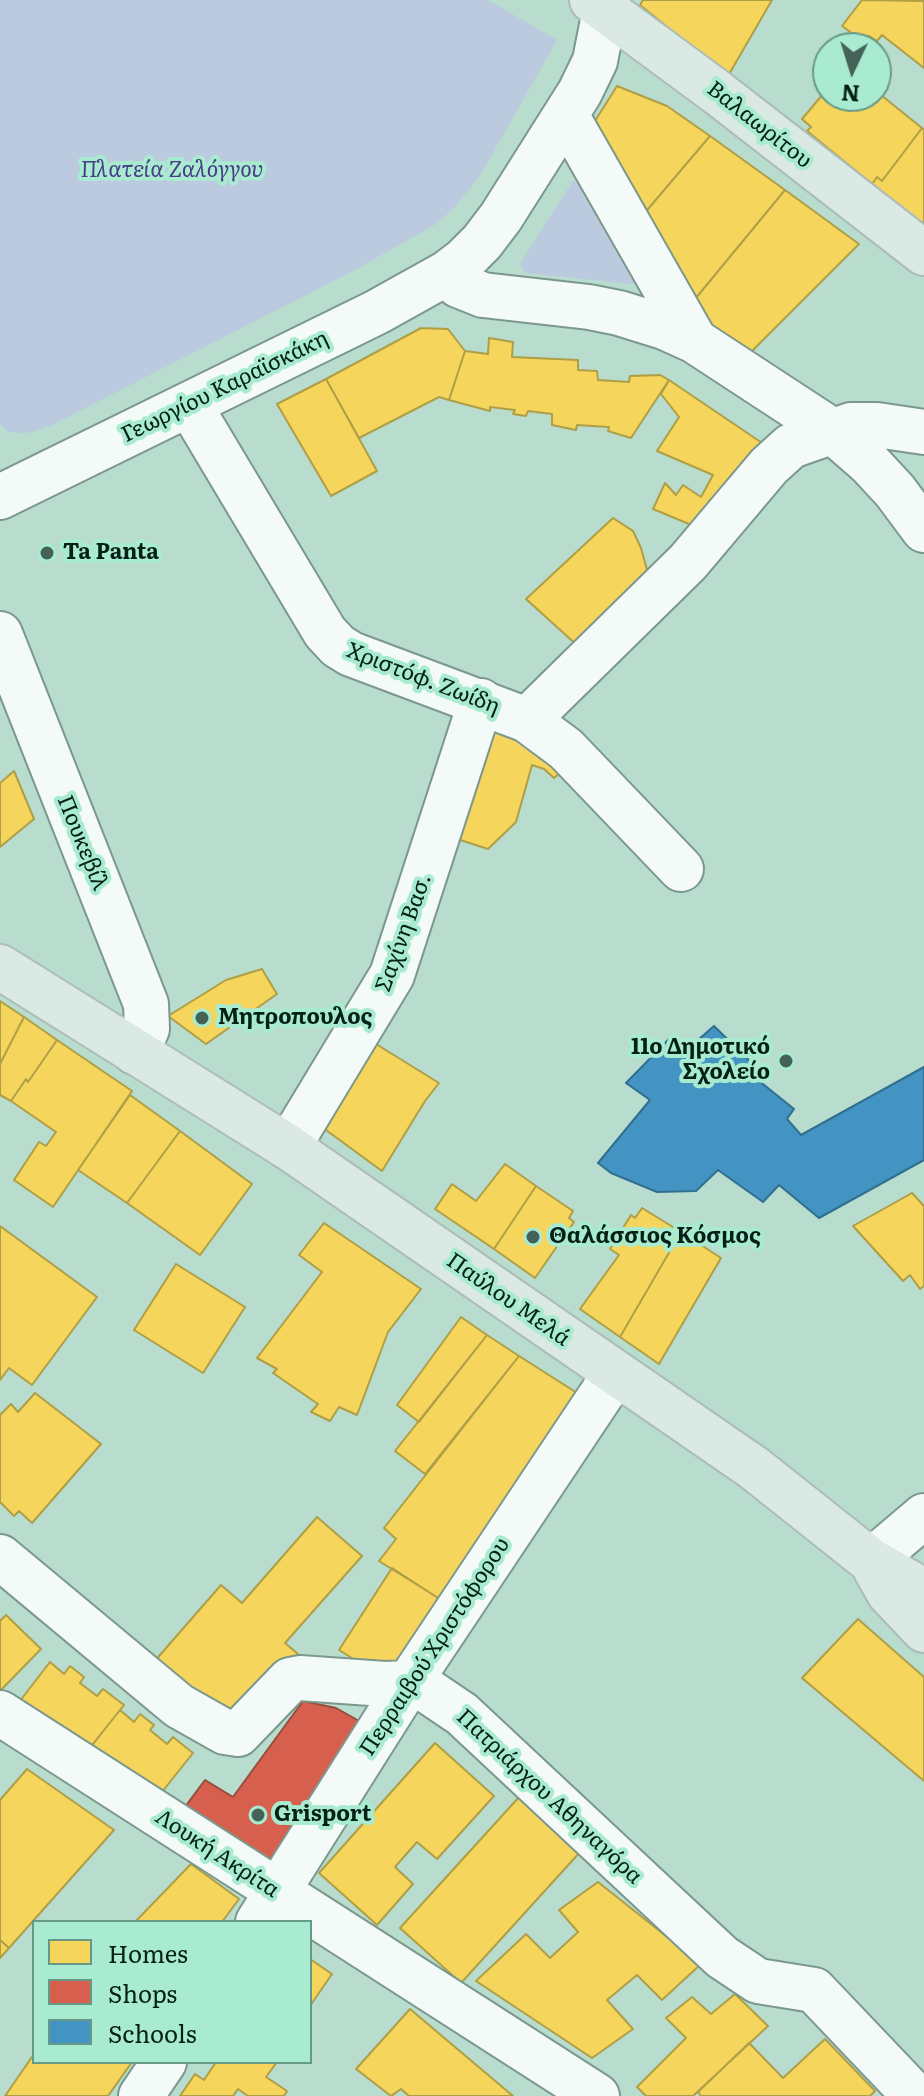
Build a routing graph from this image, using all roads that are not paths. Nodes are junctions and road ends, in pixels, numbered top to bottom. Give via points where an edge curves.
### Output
1 (602, 3) edge
2 (566, 115) junction
3 (924, 253) edge
4 (447, 273) junction
5 (695, 341) junction
6 (190, 406) junction
7 (831, 430) junction
8 (924, 432) edge
9 (0, 497) edge
10 (924, 530) edge
11 (0, 634) edge
12 (481, 701) junction
13 (527, 720) junction
14 (681, 869) dead end
15 (0, 967) edge
16 (135, 1052) junction
17 (288, 1147) junction
18 (615, 1374) junction
19 (924, 1516) edge
20 (0, 1557) edge
21 (871, 1561) junction
22 (924, 1591) edge
23 (924, 1630) edge
24 (409, 1683) junction
25 (0, 1713) edge
26 (267, 1907) edge
27 (290, 1920) edge
28 (312, 1933) edge
29 (163, 2064) edge
30 (141, 2096) edge
31 (597, 2096) edge
32 (915, 2096) edge

1 - 2 street, Γεωργίου Καραϊσκάκη via 591,71
1 - 3 main road, Βαλαωρίτου
2 - 4 street, Γεωργίου Καραϊσκάκη via 482,242
2 - 5 street
4 - 5 street via 458,285 483,295 619,313
4 - 6 street, Γεωργίου Καραϊσκάκη
5 - 7 street
6 - 9 street, Γεωργίου Καραϊσκάκη
6 - 12 street, Χριστόφ. Ζωίδη via 338,646
7 - 8 street via 862,425
7 - 10 street via 887,482
7 - 13 street via 779,456 688,562
11 - 16 street, Πουκεβίλ via 146,1004 147,1029
12 - 13 street, Χριστόφ. Ζωίδη
12 - 17 street, Σαχίνη Βασ. via 392,975
13 - 14 street, Χριστόφ. Ζωίδη via 566,749
15 - 16 main road, Παύλου Μελά
16 - 17 main road, Παύλου Μελά
17 - 18 main road, Παύλου Μελά
18 - 21 main road, Παύλου Μελά via 754,1468
18 - 24 street, Περραιβού Χριστόφορου
19 - 21 street
20 - 24 street, Πατριάρχου Αθηναγόρα via 179,1706 225,1732 238,1734 290,1680
21 - 22 main road, Παύλου Μελά
21 - 23 main road, Παύλου Μελά via 889,1593
24 - 26 street, Περραιβού Χριστόφορου
24 - 32 street, Πατριάρχου Αθηναγόρα via 462,1714 722,1957 758,1981 814,1990
25 - 26 street, Λουκή Ακρίτα
26 - 27 street, Λουκή Ακρίτα
28 - 31 street, Λουκή Ακρίτα
29 - 30 street

